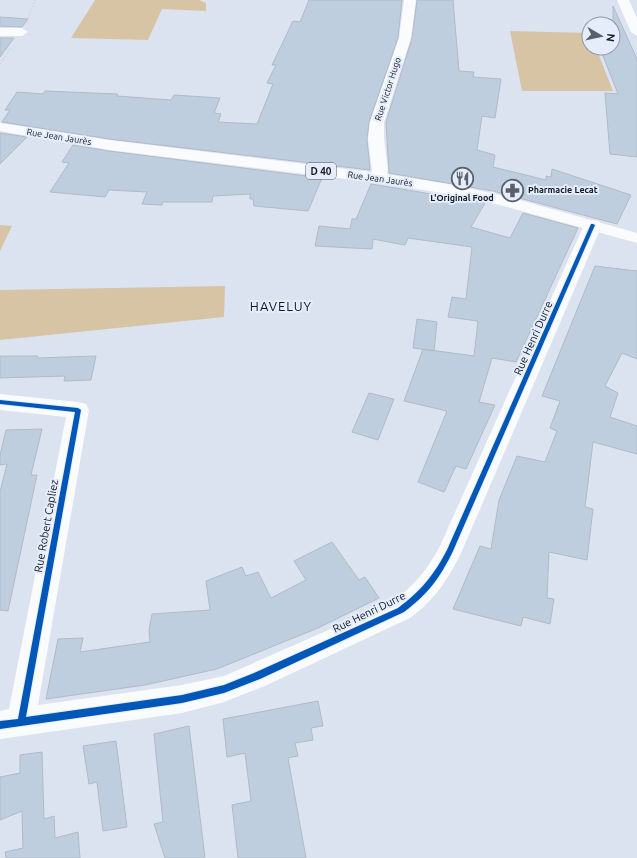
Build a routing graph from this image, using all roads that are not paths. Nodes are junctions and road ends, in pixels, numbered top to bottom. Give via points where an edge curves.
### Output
1 (410, 0) edge
2 (623, 0) edge
3 (0, 32) edge
4 (22, 32) dead end
5 (637, 32) edge
6 (0, 127) edge
7 (379, 178) junction
8 (593, 226) junction
9 (637, 238) edge
10 (0, 402) edge
11 (10, 724) edge

1 - 7 street, Rue Victor Hugo via 404,38 377,122
2 - 5 street
3 - 4 street
6 - 7 street, Rue Jean Jaurès / D 40 via 116,146
7 - 8 street, Rue Jean Jaurès / D 40 via 482,196
8 - 9 street, Rue Jean Jaurès / D 40
8 - 11 street, Rue Henri Durre via 450,551 435,580 414,602 224,689 182,699
10 - 11 street, Rue Robert Capliez via 78,410

